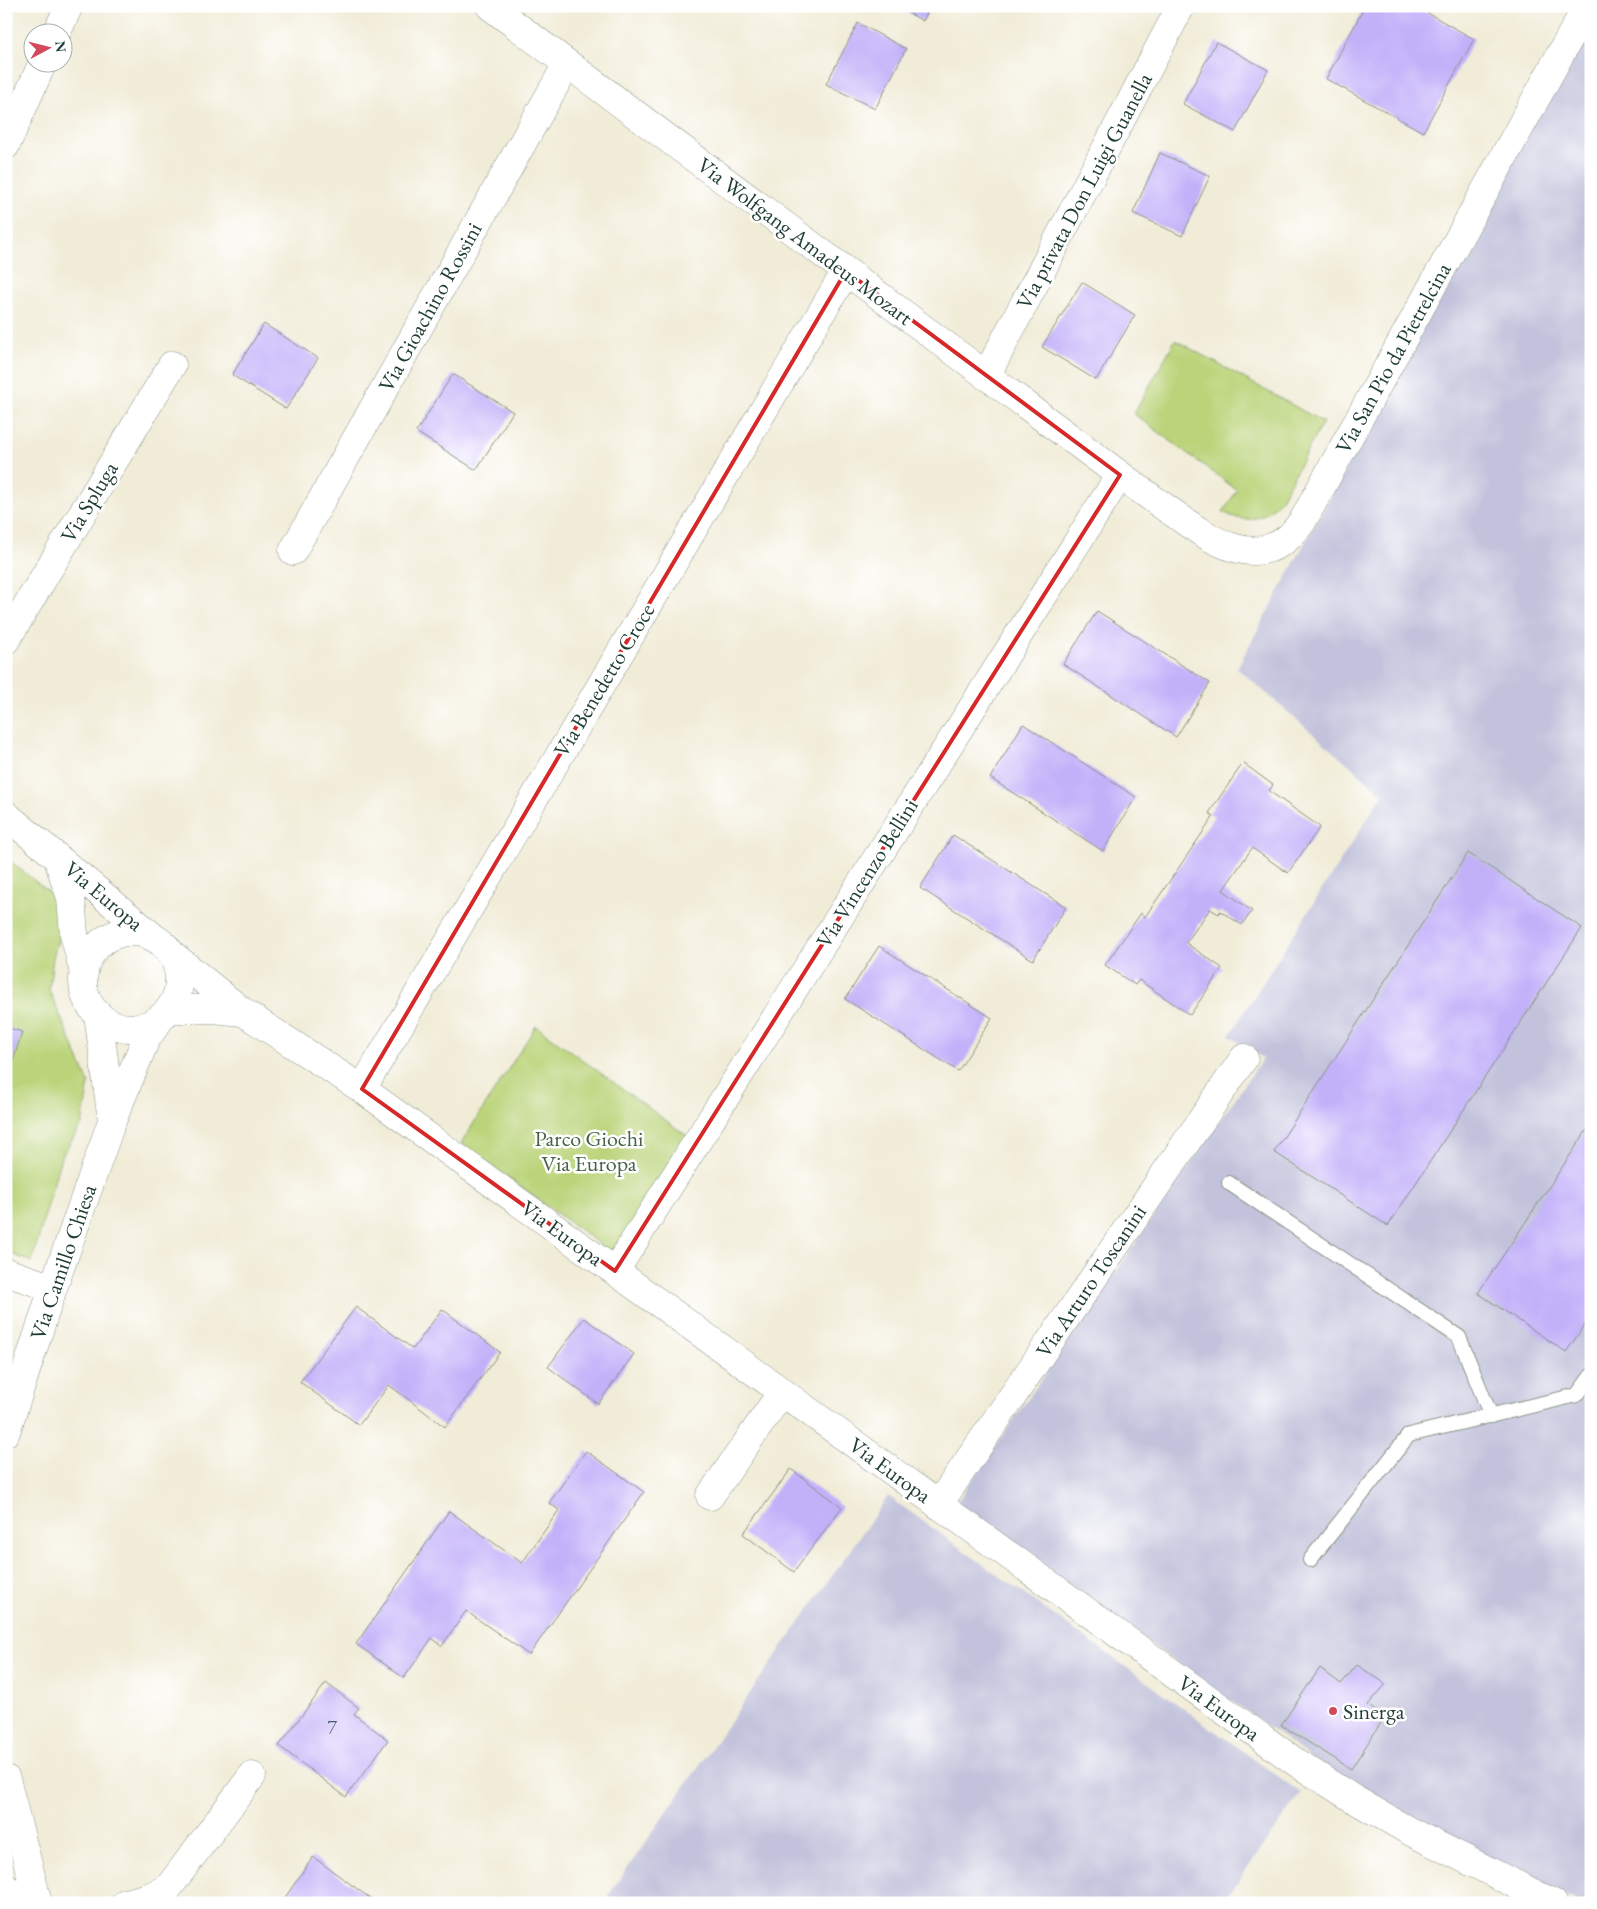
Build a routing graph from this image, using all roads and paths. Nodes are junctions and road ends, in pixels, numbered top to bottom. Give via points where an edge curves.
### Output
1 (69, 6) edge
2 (490, 6) edge
3 (1181, 6) edge
4 (1587, 6) edge
5 (62, 22) edge
6 (567, 64) junction
7 (38, 72) edge
8 (6, 144) edge
9 (846, 271) junction
10 (172, 364) dead end
11 (986, 376) junction
12 (1120, 475) junction
13 (294, 551) dead end
14 (6, 640) edge
15 (6, 816) edge
16 (57, 857) junction
17 (152, 936) junction
18 (174, 956) junction
19 (84, 973) junction
20 (243, 1012) junction
21 (98, 1014) junction
22 (165, 1014) junction
23 (1244, 1058) dead end
24 (362, 1089) junction
25 (112, 1121) junction
26 (1229, 1183) dead end
27 (614, 1271) junction
28 (6, 1272) edge
29 (53, 1288) junction
30 (1591, 1376) edge
31 (782, 1392) junction
32 (1491, 1416) junction
33 (6, 1432) edge
34 (710, 1496) dead end
35 (938, 1505) junction
36 (1310, 1560) dead end
37 (252, 1776) dead end
38 (6, 1779) edge
39 (6, 1888) edge
40 (162, 1896) edge
41 (28, 1903) edge
42 (38, 1903) edge
43 (125, 1903) edge
44 (1553, 1903) edge

1 - 5 street
2 - 6 street, Via Wolfgang Amadeus Mozart
3 - 11 street, Via privata Don Luigi Guanella
4 - 12 street, Via San Pio da Pietrelcina via 1302,522 1289,537 1271,547 1250,551 1226,546 1204,536
6 - 9 street, Via Wolfgang Amadeus Mozart
6 - 13 street, Via Gioachino Rossini
7 - 8 street
9 - 11 street, Via Wolfgang Amadeus Mozart
9 - 24 street, Via Benedetto Croce
10 - 14 street, Via Spluga
11 - 12 street, Via Wolfgang Amadeus Mozart
12 - 27 street, Via Vincenzo Bellini
15 - 16 street, Via Europa
16 - 17 street, Via Europa
16 - 19 street, Via Europa via 71,898 74,934
17 - 18 street
17 - 19 street via 122,932 108,937 96,946
18 - 20 street, Via Europa
18 - 22 street via 180,986
19 - 21 street via 88,1002
20 - 22 street, Via Europa via 213,1009
20 - 24 street, Via Europa
21 - 22 street via 124,1028 143,1026
21 - 25 street, Via Camillo Chiesa
22 - 25 street, Via Camillo Chiesa via 146,1039
23 - 35 street, Via Arturo Toscanini
24 - 27 street, Via Europa
25 - 29 street, Via Camillo Chiesa
26 - 32 lane via 1459,1337
27 - 31 street, Via Europa
28 - 29 street
29 - 33 street, Via Camillo Chiesa
30 - 32 lane via 1577,1395
31 - 34 street
31 - 35 street, Via Europa
32 - 36 lane via 1409,1435
35 - 44 street, Via Europa via 1297,1763 1409,1830
37 - 40 street
38 - 42 street
39 - 41 street
40 - 43 street

